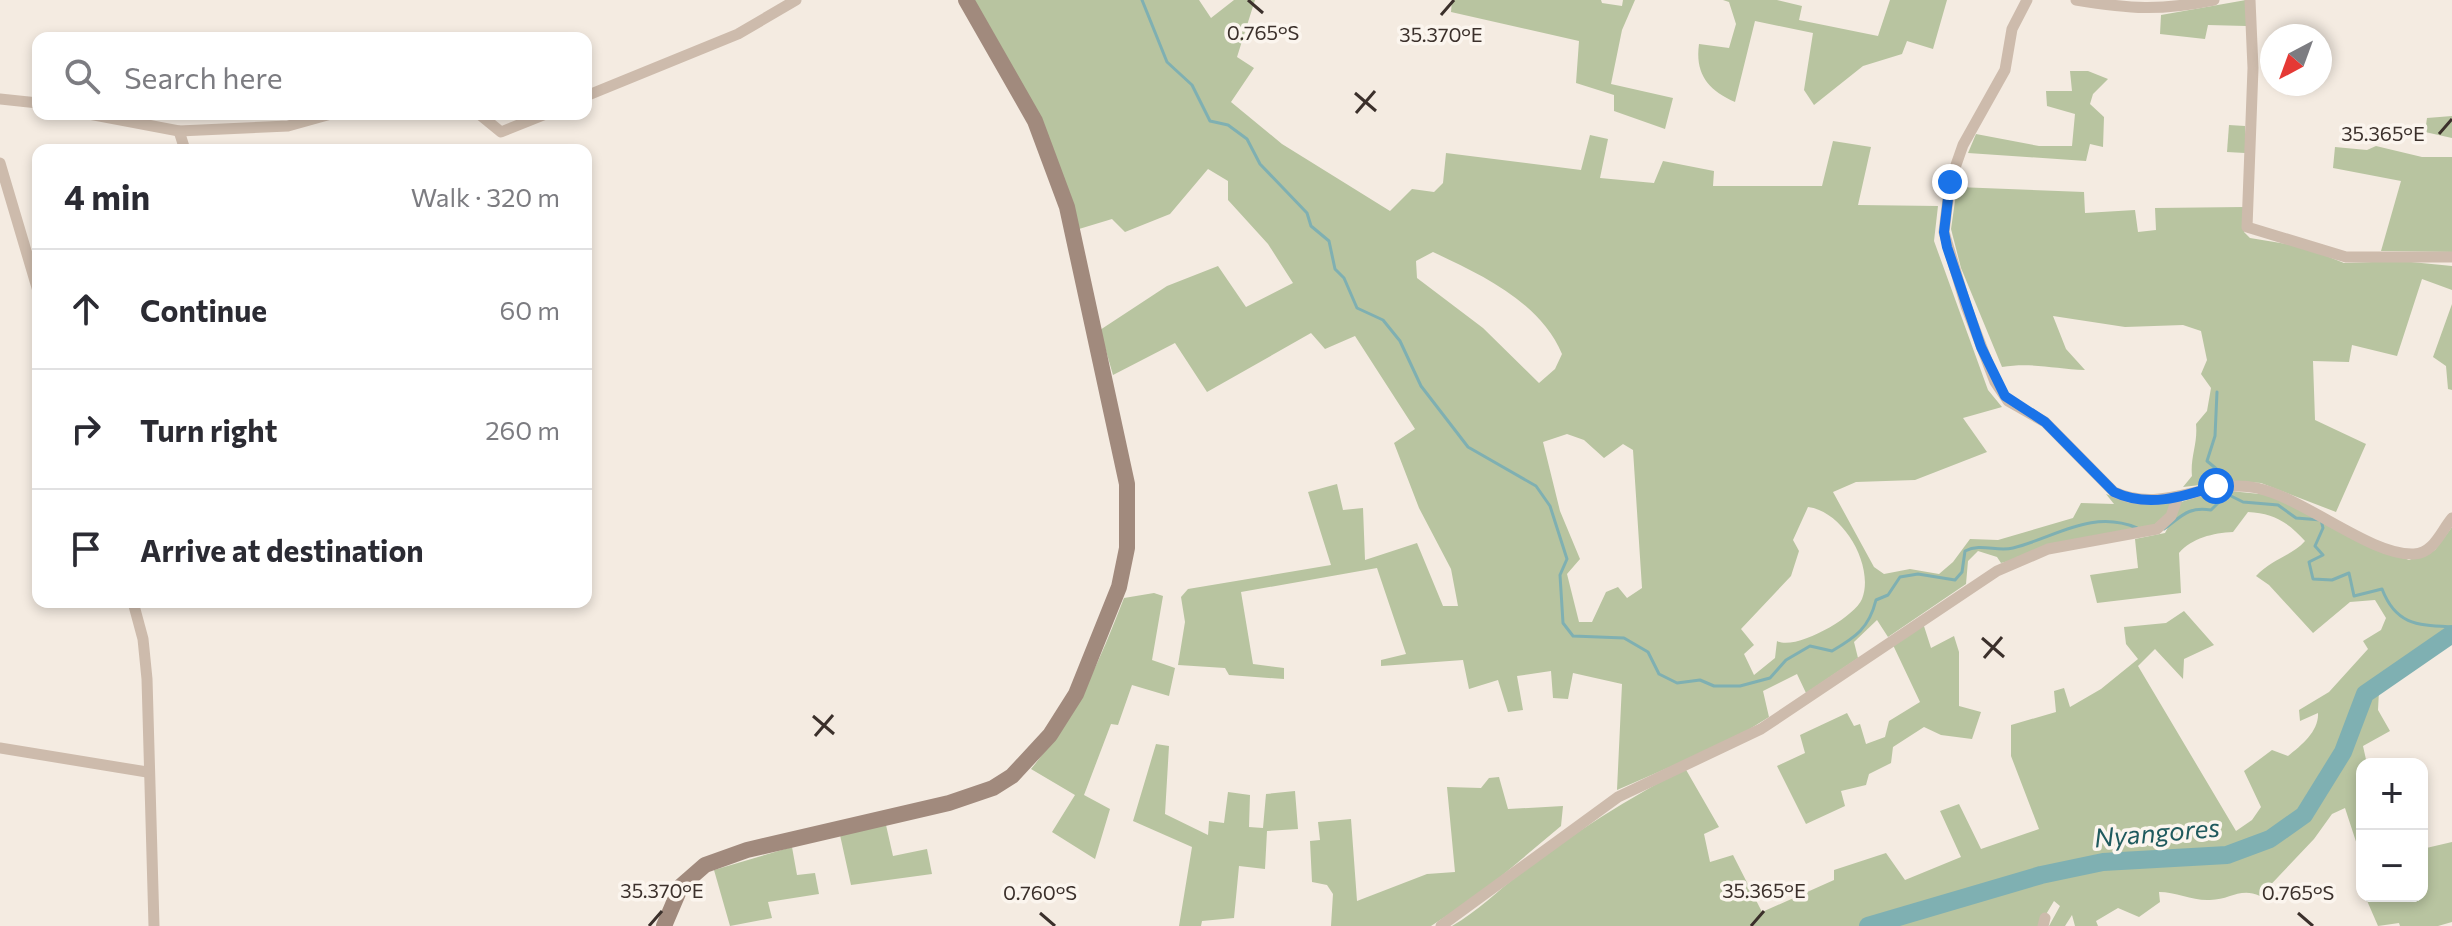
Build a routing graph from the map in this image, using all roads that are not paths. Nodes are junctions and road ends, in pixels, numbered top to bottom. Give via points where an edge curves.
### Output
1 (796, 0) edge
2 (966, 0) edge
3 (2027, 0) edge
4 (2076, 0) edge
5 (2214, 0) edge
6 (2250, 0) edge
7 (592, 94) edge
8 (0, 99) edge
9 (32, 102) edge
10 (121, 120) edge
11 (310, 120) edge
12 (486, 120) edge
13 (531, 120) edge
14 (179, 131) junction
15 (183, 144) edge
16 (0, 163) edge
17 (2452, 257) edge
18 (32, 271) edge
19 (2177, 499) junction
20 (2452, 518) edge
21 (135, 608) edge
22 (0, 748) edge
23 (147, 772) junction
24 (154, 926) edge
25 (664, 926) edge
26 (1441, 926) edge

1 - 7 street via 738,34
2 - 25 street via 1035,121 1067,207 1127,484 1127,548 1119,587 1076,694 1050,735 1012,776 949,803 747,850 705,865 681,886
3 - 19 street via 2012,29 2005,70 1972,126 1950,182 1947,247 1981,347 2008,401 2045,422 2114,492 2142,500
4 - 5 street via 2159,10
6 - 17 street via 2247,227 2346,257
8 - 9 street
10 - 14 street
11 - 14 street via 288,126
12 - 13 street via 501,132
14 - 15 street
16 - 18 street
19 - 20 street via 2216,486 2256,488 2304,504 2353,534 2410,555 2429,548
19 - 26 street via 2168,521 2157,529 2048,549 1997,571 1761,729 1618,797
21 - 23 street via 147,679
22 - 23 street
23 - 24 street

